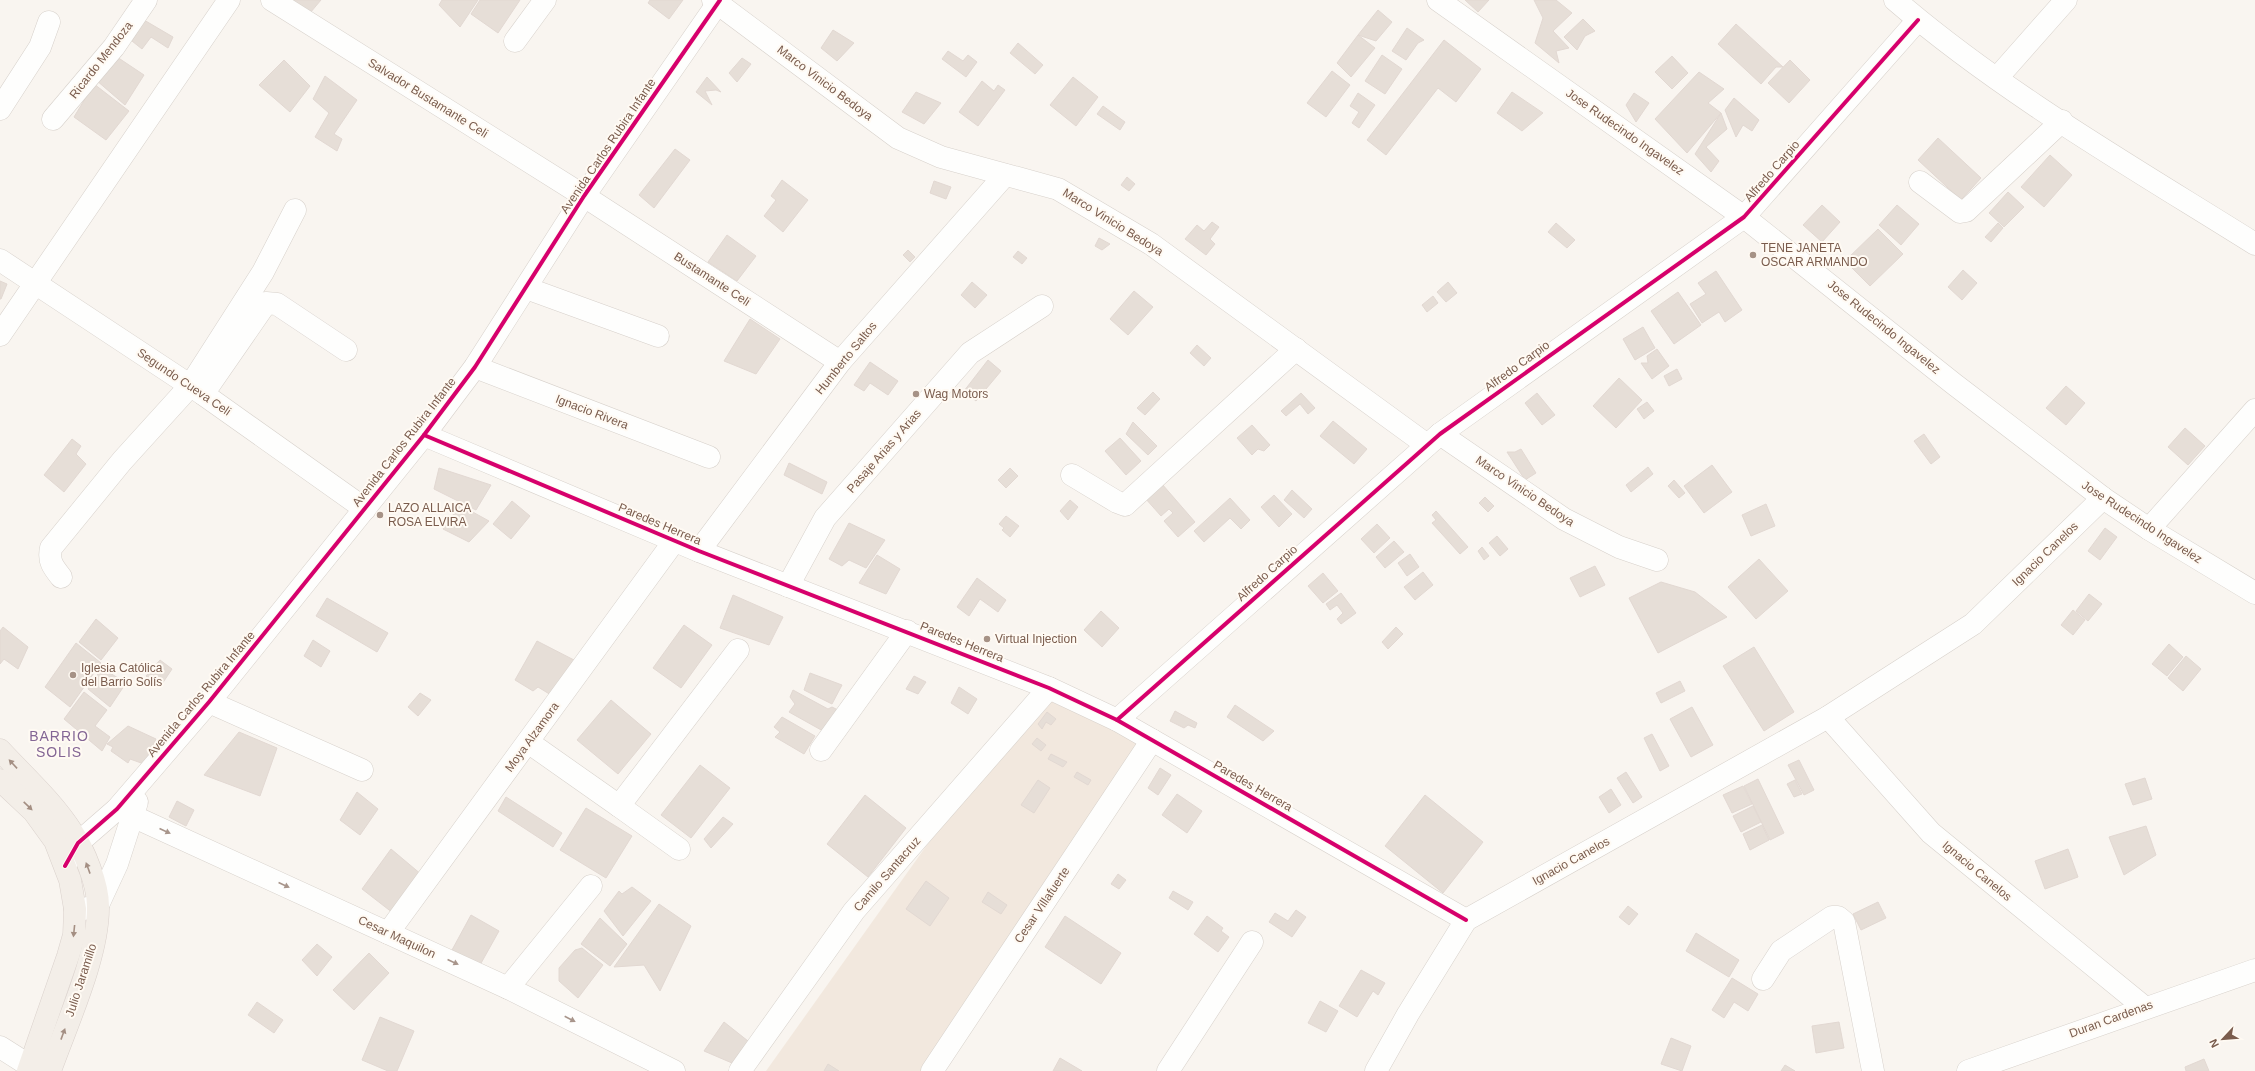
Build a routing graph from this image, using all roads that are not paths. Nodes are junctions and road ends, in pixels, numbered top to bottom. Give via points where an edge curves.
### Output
1 (146, 0) edge
2 (229, 0) edge
3 (272, 0) edge
4 (545, 0) edge
5 (1438, 0) edge
6 (1895, 0) edge
7 (2066, 0) edge
8 (717, 1) edge
9 (1918, 20) junction
10 (50, 22) dead end
11 (515, 41) dead end
12 (1997, 78) junction
13 (0, 109) edge
14 (53, 119) dead end
15 (2062, 121) junction
16 (1005, 175) junction
17 (1920, 182) dead end
18 (584, 196) junction
19 (295, 210) dead end
20 (1744, 217) junction
21 (2255, 244) edge
22 (0, 260) edge
23 (36, 283) junction
24 (526, 288) junction
25 (1042, 306) dead end
26 (0, 335) edge
27 (658, 336) dead end
28 (1296, 349) junction
29 (346, 350) dead end
30 (840, 362) junction
31 (475, 367) junction
32 (197, 390) junction
33 (2255, 410) edge
34 (424, 435) junction
35 (1434, 439) junction
36 (709, 456) dead end
37 (1072, 475) dead end
38 (2103, 498) junction
39 (365, 509) junction
40 (2149, 529) junction
41 (675, 540) junction
42 (699, 551) junction
43 (1657, 560) dead end
44 (61, 577) dead end
45 (788, 586) junction
46 (2255, 593) edge
47 (908, 631) junction
48 (738, 650) dead end
49 (1049, 688) junction
50 (209, 702) junction
51 (1828, 717) junction
52 (1117, 720) junction
53 (1152, 740) junction
54 (528, 742) junction
55 (0, 750) edge
56 (821, 750) dead end
57 (362, 770) dead end
58 (0, 780) edge
59 (619, 806) junction
60 (126, 813) junction
61 (78, 843) junction
62 (679, 849) dead end
63 (65, 866) junction
64 (591, 886) dead end
65 (98, 905) junction
66 (75, 909) junction
67 (1466, 920) junction
68 (388, 933) junction
69 (1252, 942) dead end
70 (2255, 970) edge
71 (1763, 979) dead end
72 (508, 988) junction
73 (2144, 1007) junction
74 (0, 1047) edge
75 (36, 1069) edge
76 (674, 1071) edge
77 (740, 1071) edge
78 (932, 1071) edge
79 (1168, 1071) edge
80 (1377, 1071) edge
81 (1872, 1071) edge
82 (1968, 1071) edge

1 - 14 street, Ricardo Mendoza via 114,47
2 - 23 street
3 - 18 street, Salvador Bustamante Celi
4 - 11 street
5 - 20 street, Jose Rudecindo Ingavelez
6 - 9 street
7 - 12 street
8 - 16 street, Marco Vinicio Bedoya via 898,138 941,157
8 - 18 street, Avenida Carlos Rubira Infante
9 - 12 street
9 - 20 street, Alfredo Carpio
10 - 13 street via 40,47
12 - 15 street
15 - 17 street via 1966,211 1960,212
15 - 21 street
16 - 28 street, Marco Vinicio Bedoya via 1058,189 1101,213 1151,244
16 - 30 street, Humberto Saltos
18 - 24 street, Avenida Carlos Rubira Infante
18 - 30 street, Bustamante Celi
19 - 32 street via 264,272
20 - 35 street, Alfredo Carpio
20 - 38 street, Jose Rudecindo Ingavelez via 1954,384
22 - 23 street, Segundo Cueva Celi
23 - 26 street
23 - 32 street, Segundo Cueva Celi
24 - 27 street
24 - 31 street, Avenida Carlos Rubira Infante
25 - 45 street, Pasaje Arias y Arias via 970,353 825,518
28 - 35 street, Marco Vinicio Bedoya
28 - 37 street via 1125,505
29 - 32 street via 277,304 266,303
30 - 42 street, Humberto Saltos
31 - 34 street, Avenida Carlos Rubira Infante
31 - 36 street, Ignacio Rivera
32 - 39 street, Segundo Cueva Celi
32 - 44 street via 122,461 51,548 51,565
33 - 40 street
34 - 39 street, Avenida Carlos Rubira Infante
34 - 41 street, Paredes Herrera
35 - 43 street, Marco Vinicio Bedoya via 1564,519 1619,547
35 - 52 street, Alfredo Carpio
38 - 40 street, Jose Rudecindo Ingavelez
38 - 51 street, Ignacio Canelos via 1973,624
39 - 50 street, Avenida Carlos Rubira Infante
40 - 46 street, Jose Rudecindo Ingavelez
41 - 42 street, Paredes Herrera
41 - 54 street, Moya Alzamora
42 - 45 street, Paredes Herrera
45 - 47 street, Paredes Herrera
47 - 49 street, Paredes Herrera
47 - 56 street
48 - 59 street
49 - 52 street, Paredes Herrera
49 - 77 street, Camilo Santacruz via 854,911
50 - 57 street
50 - 60 street, Avenida Carlos Rubira Infante via 142,782
51 - 67 street, Ignacio Canelos
51 - 73 street, Ignacio Canelos via 1931,833
52 - 53 street, Paredes Herrera
53 - 67 street, Paredes Herrera
53 - 78 street, Cesar Villafuerte
54 - 59 street
54 - 68 street, Moya Alzamora
61 -> 55 main road, Julio Jaramillo via 56,811
58 -> 63 main road, Julio Jaramillo via 34,812 55,841
59 - 62 street
60 - 61 street
60 - 65 street, Avenida Carlos Rubira Infante via 117,864
60 -> 68 street, Cesar Maquilon
61 - 63 street
65 -> 61 main road, Julio Jaramillo via 89,868
63 - 66 main road, Julio Jaramillo
64 - 72 street
65 - 66 street
75 -> 65 main road, Julio Jaramillo via 91,957
66 -> 75 main road, Julio Jaramillo via 74,935
67 - 80 street, Ignacio Canelos via 1408,1014
68 -> 72 street, Cesar Maquilon
69 - 79 street
70 - 73 street, Duran Cardenas
71 - 81 street via 1781,951 1832,917 1838,917 1844,922
72 -> 76 street, Cesar Maquilon
73 - 82 street, Duran Cardenas
74 - 75 street

